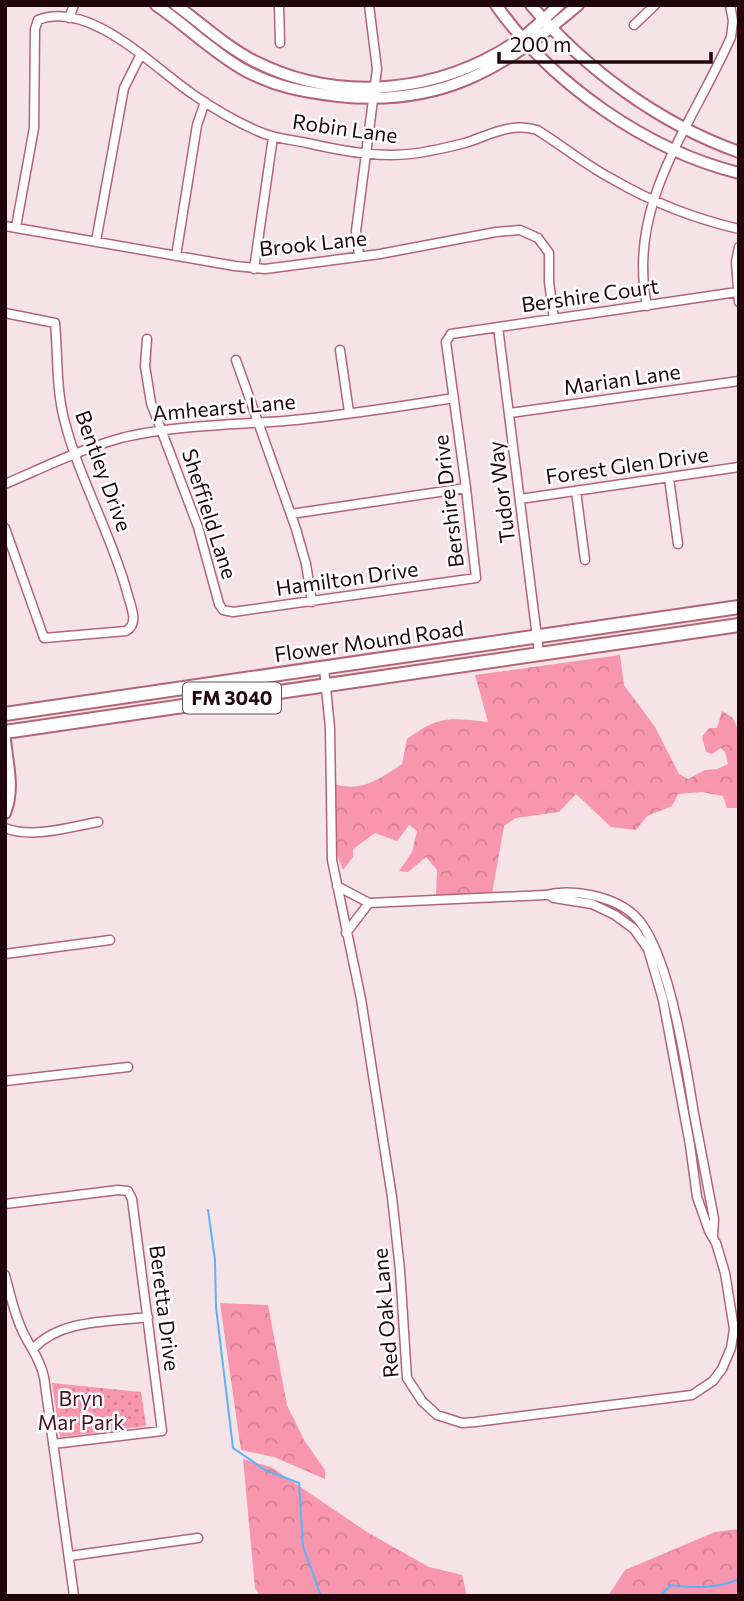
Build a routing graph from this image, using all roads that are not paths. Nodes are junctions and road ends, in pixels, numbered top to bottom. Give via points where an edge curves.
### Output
1 (74, 5) edge
2 (156, 5) edge
3 (176, 5) edge
4 (279, 5) edge
5 (369, 5) edge
6 (496, 5) edge
7 (531, 5) edge
8 (559, 5) edge
9 (578, 5) edge
10 (655, 5) edge
11 (730, 5) edge
12 (69, 18) junction
13 (547, 24) junction
14 (634, 25) dead end
15 (735, 37) edge
16 (525, 42) junction
17 (280, 43) dead end
18 (141, 54) junction
19 (375, 94) junction
20 (205, 102) junction
21 (684, 127) junction
22 (273, 137) junction
23 (675, 149) junction
24 (739, 152) edge
25 (367, 153) junction
26 (739, 173) edge
27 (652, 200) junction
28 (5, 226) edge
29 (16, 227) junction
30 (739, 229) edge
31 (96, 241) junction
32 (739, 247) edge
33 (359, 255) junction
34 (176, 256) junction
35 (254, 269) junction
36 (737, 292) edge
37 (739, 302) edge
38 (647, 306) junction
39 (5, 313) edge
40 (554, 319) junction
41 (498, 327) junction
42 (449, 337) joint
43 (147, 339) dead end
44 (340, 350) dead end
45 (236, 360) dead end
46 (739, 381) edge
47 (454, 398) junction
48 (349, 412) junction
49 (510, 413) junction
50 (259, 422) junction
51 (161, 430) junction
52 (75, 453) junction
53 (739, 467) edge
54 (668, 478) junction
55 (5, 484) edge
56 (466, 488) junction
57 (576, 491) junction
58 (520, 499) junction
59 (291, 514) junction
60 (5, 528) edge
61 (678, 544) dead end
62 (585, 560) dead end
63 (476, 578) joint
64 (312, 602) junction
65 (739, 607) edge
66 (223, 610) joint
67 (739, 625) edge
68 (538, 636) junction
69 (540, 653) junction
70 (324, 668) junction
71 (326, 684) junction
72 (5, 714) edge
73 (5, 732) edge
74 (5, 739) edge
75 (5, 813) edge
76 (98, 822) dead end
77 (5, 828) edge
78 (337, 886) junction
79 (369, 903) junction
80 (346, 933) junction
81 (110, 940) dead end
82 (5, 954) edge
83 (128, 1068) dead end
84 (5, 1081) edge
85 (5, 1203) edge
86 (6, 1279) edge
87 (148, 1317) junction
88 (34, 1348) junction
89 (53, 1444) junction
90 (198, 1538) dead end
91 (70, 1556) junction
92 (74, 1596) edge

1 - 12 street
2 - 19 main road via 227,59 285,88
3 - 19 main road via 252,60 293,78
4 - 17 street
5 - 19 street via 377,69
6 - 16 main road
7 - 13 main road
8 - 13 main road
9 - 13 main road
10 - 14 street
11 - 15 street
12 - 18 street, Robin Lane via 91,24
12 - 29 street, Robin Lane via 37,20 34,128
13 - 16 main road
13 - 21 main road via 627,92
15 - 21 street
16 - 19 main road via 478,75 446,88 422,94
16 - 23 main road via 578,91 622,122
18 - 20 street, Robin Lane
18 - 31 street via 124,88
19 - 25 street
20 - 22 street, Robin Lane
20 - 34 street via 197,125
21 - 23 street
21 - 24 main road
22 - 25 street, Robin Lane
22 - 35 street
23 - 26 main road
23 - 27 street
25 - 27 street, Robin Lane via 427,152 504,129 527,127
25 - 33 street via 356,231
27 - 30 street, Robin Lane
27 - 38 street via 644,235 642,283
28 - 29 street, Brook Lane
29 - 31 street, Brook Lane
31 - 34 street, Brook Lane
32 - 36 street
33 - 35 street, Brook Lane
33 - 40 street, Brook Lane via 496,232 528,232 549,253
34 - 35 street, Brook Lane
36 - 37 street
36 - 38 street, Bershire Court
38 - 40 street, Bershire Court
39 - 52 street, Bentley Drive via 55,323 60,404
40 - 41 street, Bershire Court
41 - 42 street, Bershire Court
41 - 49 street, Tudor Way
42 - 47 street, Bershire Drive
43 - 51 street, Sheffield Lane via 146,376
44 - 48 street
45 - 50 street
46 - 49 street, Marian Lane
47 - 48 street, Amhearst Lane
47 - 56 street, Bershire Drive
48 - 50 street, Amhearst Lane
49 - 58 street, Tudor Way
50 - 51 street, Amhearst Lane
50 - 59 street
51 - 52 street, Amhearst Lane
51 - 66 street, Sheffield Lane
52 - 55 street, Amhearst Lane
52 - 60 street, Bentley Drive via 125,585 132,628 44,638
53 - 54 street, Forest Glen Drive
54 - 57 street, Forest Glen Drive
54 - 61 street
56 - 59 street
56 - 63 street, Bershire Drive
57 - 58 street, Forest Glen Drive
57 - 62 street
58 - 68 street, Tudor Way
59 - 64 street
63 - 64 street, Hamilton Drive
64 - 66 street, Hamilton Drive
65 - 68 main road, Flower Mound Road / FM 3040
67 - 69 main road, Flower Mound Road / FM 3040
68 - 69 street, Tudor Way
68 - 70 main road, Flower Mound Road / FM 3040
69 - 71 main road, Flower Mound Road / FM 3040
70 - 71 street, Red Oak Lane
70 - 72 main road, Flower Mound Road / FM 3040
71 - 73 main road, Flower Mound Road / FM 3040
71 - 78 street, Red Oak Lane via 331,860
74 - 75 main road via 11,794
76 - 77 street via 33,832
78 - 79 street
78 - 80 street, Red Oak Lane
79 - 80 street
79 - 80 street, Red Oak Lane via 549,895 592,904 634,929 648,949 663,1000 697,1197 725,1273 732,1309 734,1337 724,1367 713,1381 682,1397 462,1423 431,1411 412,1388 407,1378 392,1197
81 - 82 street
83 - 84 street
85 - 87 street, Beretta Drive via 128,1191
86 - 88 street via 23,1334
87 - 88 street via 68,1327
87 - 89 street, Beretta Drive via 162,1431
88 - 89 street via 44,1377
89 - 91 street
90 - 91 street
91 - 92 street

